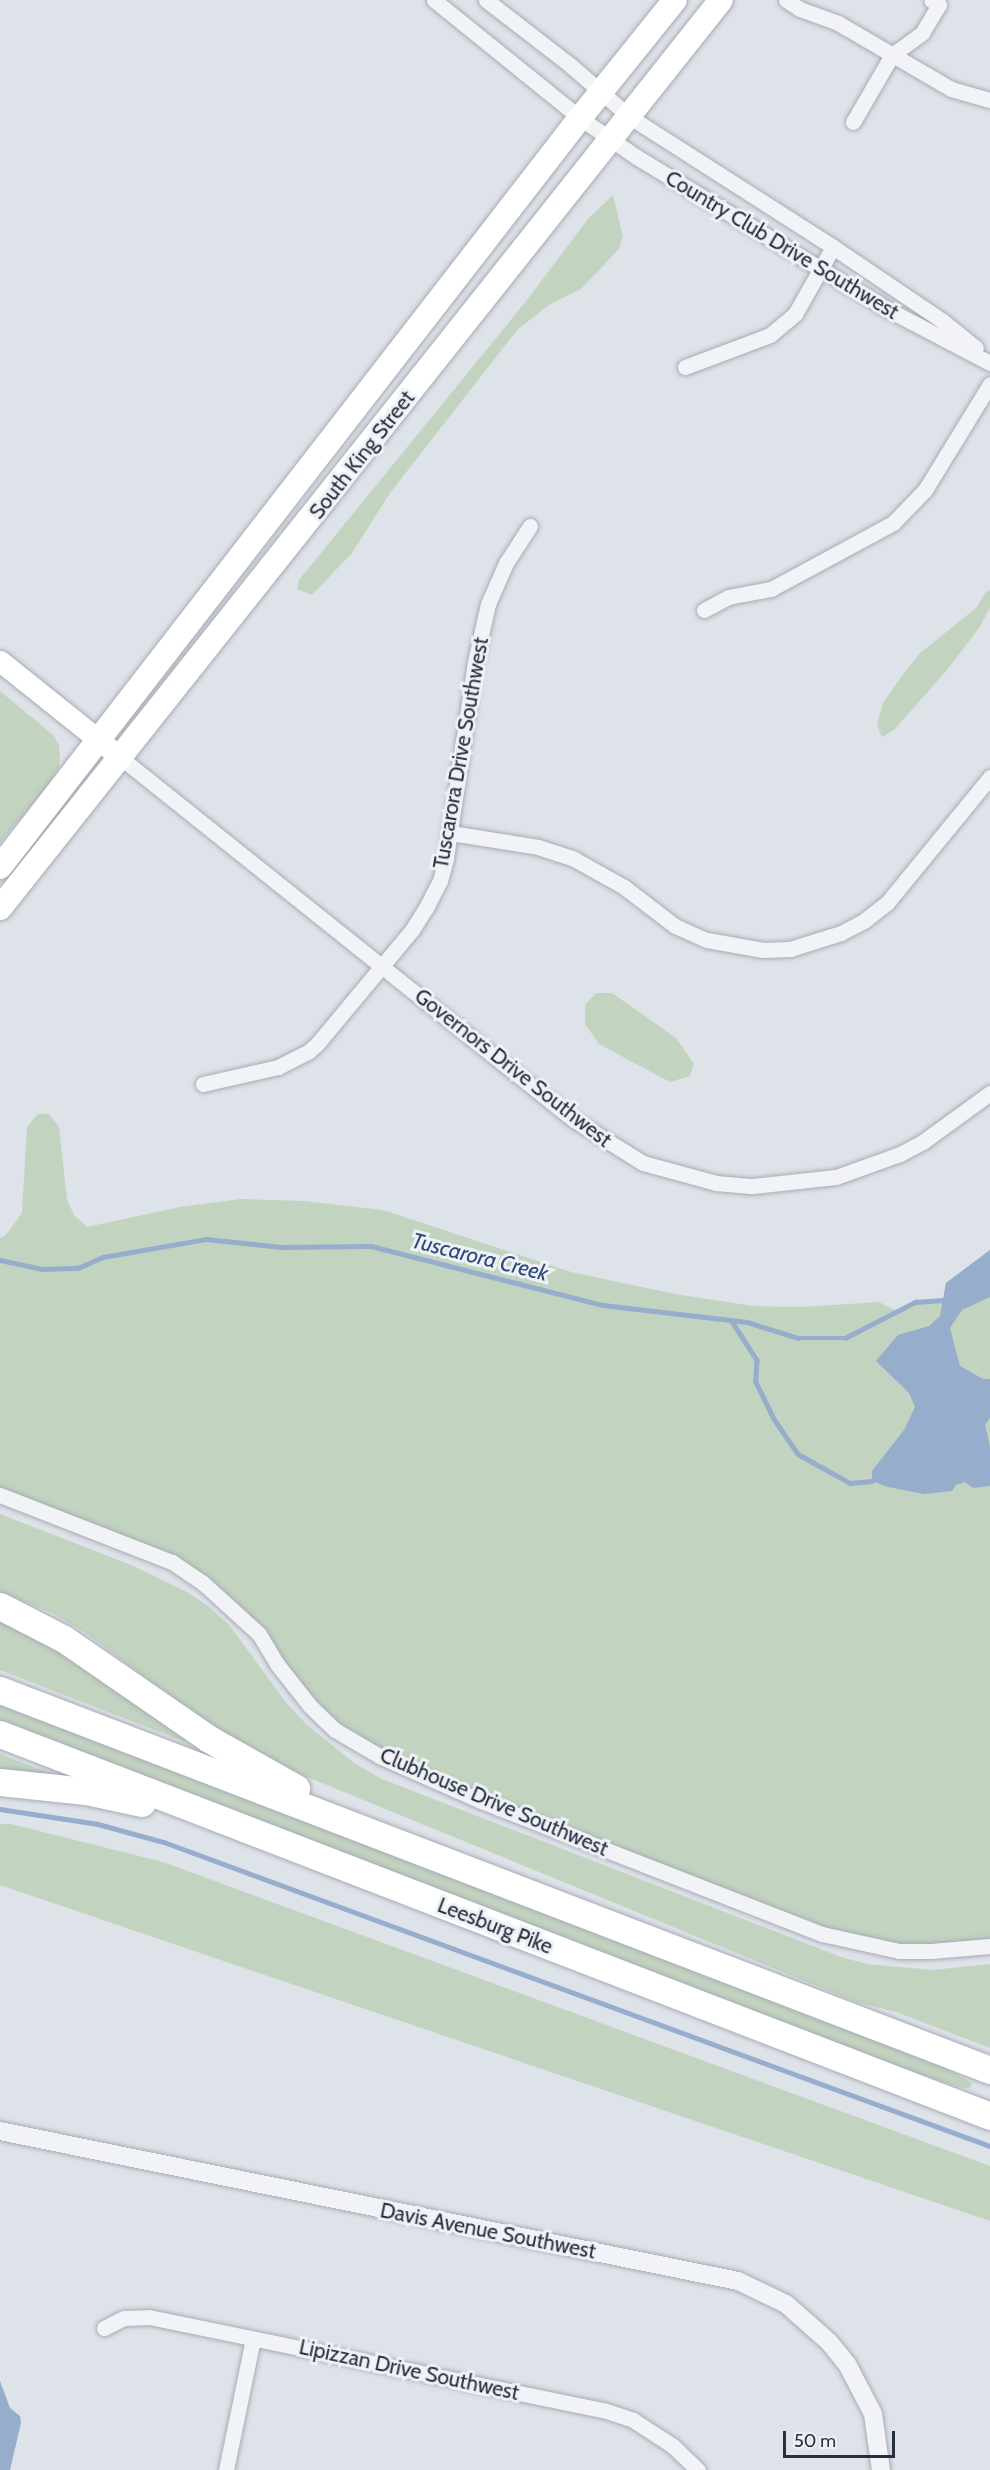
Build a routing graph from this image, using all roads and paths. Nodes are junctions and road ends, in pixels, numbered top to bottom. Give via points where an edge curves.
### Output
1 (434, 0) edge
2 (486, 0) edge
3 (675, 0) edge
4 (721, 0) edge
5 (786, 0) edge
6 (931, 0) edge
7 (892, 55) junction
8 (600, 93) junction
9 (990, 100) edge
10 (630, 117) junction
11 (580, 118) junction
12 (853, 122) dead end
13 (611, 140) junction
14 (832, 247) junction
15 (820, 268) junction
16 (990, 361) edge
17 (685, 367) dead end
18 (990, 384) edge
19 (530, 526) dead end
20 (704, 610) dead end
21 (0, 661) edge
22 (99, 741) junction
23 (121, 758) junction
24 (990, 777) edge
25 (451, 833) junction
26 (0, 867) edge
27 (0, 908) edge
28 (381, 966) junction
29 (203, 1084) dead end
30 (990, 1093) edge
31 (0, 1495) edge
32 (0, 1606) edge
33 (0, 1690) edge
34 (0, 1734) edge
35 (0, 1782) edge
36 (242, 1827) junction
37 (422, 1853) junction
38 (990, 1946) edge
39 (990, 2070) edge
40 (990, 2116) edge
41 (0, 2131) edge
42 (104, 2328) dead end
43 (253, 2339) junction
44 (880, 2466) edge
45 (225, 2470) edge
46 (698, 2470) edge

1 - 11 street, Country Club Drive Southwest
2 - 8 street, Country Club Drive Southwest
3 - 8 highway, South King Street
4 - 10 highway, South King Street
5 - 7 street via 838,23
6 - 7 street via 939,5 922,33
7 - 9 street via 951,89
7 - 12 street
8 - 10 street, Country Club Drive Southwest
8 - 11 highway, South King Street
10 - 13 highway, South King Street
10 - 14 street, Country Club Drive Southwest
11 - 13 street, Country Club Drive Southwest
11 - 22 highway, South King Street
13 - 15 street, Country Club Drive Southwest
13 - 23 highway, South King Street
14 - 15 street
14 - 16 street, Country Club Drive Southwest via 944,322
15 - 16 street, Country Club Drive Southwest via 887,309
15 - 17 street via 795,314 770,335
18 - 20 street via 925,489 892,523 771,589 729,597
19 - 25 street, Tuscarora Drive Southwest via 506,563 488,604 475,662
21 - 22 main road
22 - 23 main road
22 - 26 highway, South King Street
23 - 27 highway, South King Street
23 - 28 street, Governors Drive Southwest
24 - 25 street via 887,903 841,933 790,949 763,950 707,940 675,926 624,886 574,859 538,847
25 - 28 street, Tuscarora Drive Southwest via 440,880 426,908
28 - 29 street, Tuscarora Drive Southwest via 308,1052 278,1067
28 - 30 street, Governors Drive Southwest via 574,1120 610,1144 643,1163 716,1183 794,1184 875,1166 924,1141
31 - 38 street, Clubhouse Drive Southwest via 172,1562 203,1583 259,1635 310,1706 335,1730 381,1757 481,1801 822,1934 899,1951
32 - 37 highway via 64,1639 209,1739 267,1773
33 - 37 highway, Leesburg Pike
34 - 36 highway, Leesburg Pike
35 - 36 highway via 86,1791
36 - 40 highway, Leesburg Pike
37 - 39 highway, Leesburg Pike
41 - 44 street, Davis Avenue Southwest via 738,2281 786,2304 806,2319 847,2364 873,2414
42 - 43 street, Lipizzan Drive Southwest via 124,2318 149,2318
43 - 45 street
43 - 46 street, Lipizzan Drive Southwest via 603,2410 633,2420 673,2446

